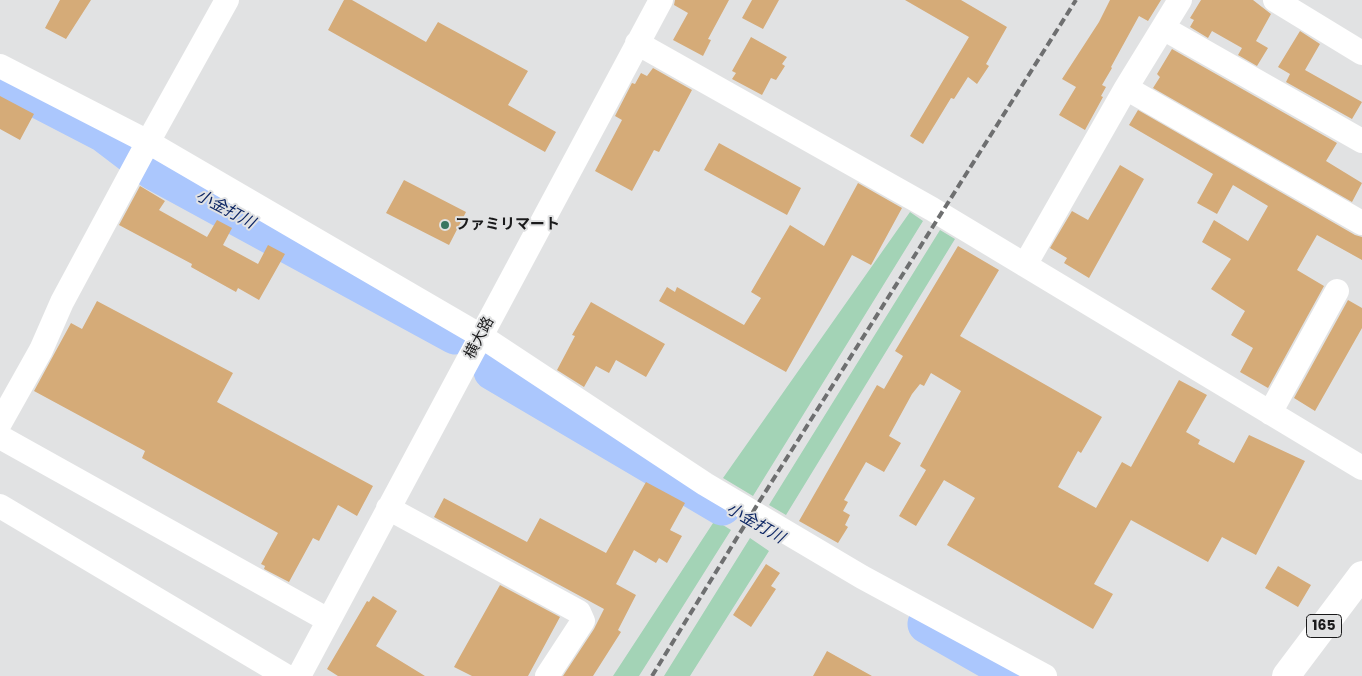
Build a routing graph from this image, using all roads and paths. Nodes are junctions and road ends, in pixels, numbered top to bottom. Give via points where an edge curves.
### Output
1 (228, 0) edge
2 (661, 0) edge
3 (1180, 0) edge
4 (1275, 0) edge
5 (1163, 28) junction
6 (637, 42) junction
7 (1362, 53) edge
8 (0, 66) edge
9 (1126, 88) junction
10 (1362, 141) edge
11 (148, 142) junction
12 (1362, 223) edge
13 (1024, 265) junction
14 (1337, 291) dead end
15 (481, 336) junction
16 (1270, 413) junction
17 (0, 423) edge
18 (0, 437) edge
19 (1362, 468) edge
20 (0, 506) edge
21 (388, 508) junction
22 (1362, 576) edge
23 (328, 620) junction
24 (297, 675) edge
25 (547, 676) edge
26 (1045, 676) edge
27 (1286, 676) edge

1 - 11 street
2 - 6 street, 横大路
3 - 5 street
4 - 7 street
5 - 9 street
5 - 10 street
6 - 13 street via 932,208
6 - 15 street, 横大路
8 - 11 street
9 - 12 street
9 - 13 street
11 - 15 street
11 - 17 street
13 - 16 street
14 - 16 street
15 - 21 street, 横大路
15 - 26 street via 705,484 862,577
16 - 19 street
18 - 23 street
20 - 24 street
21 - 23 street, 横大路
21 - 25 street via 579,612 583,621
22 - 27 highway, 165
23 - 24 street, 横大路

